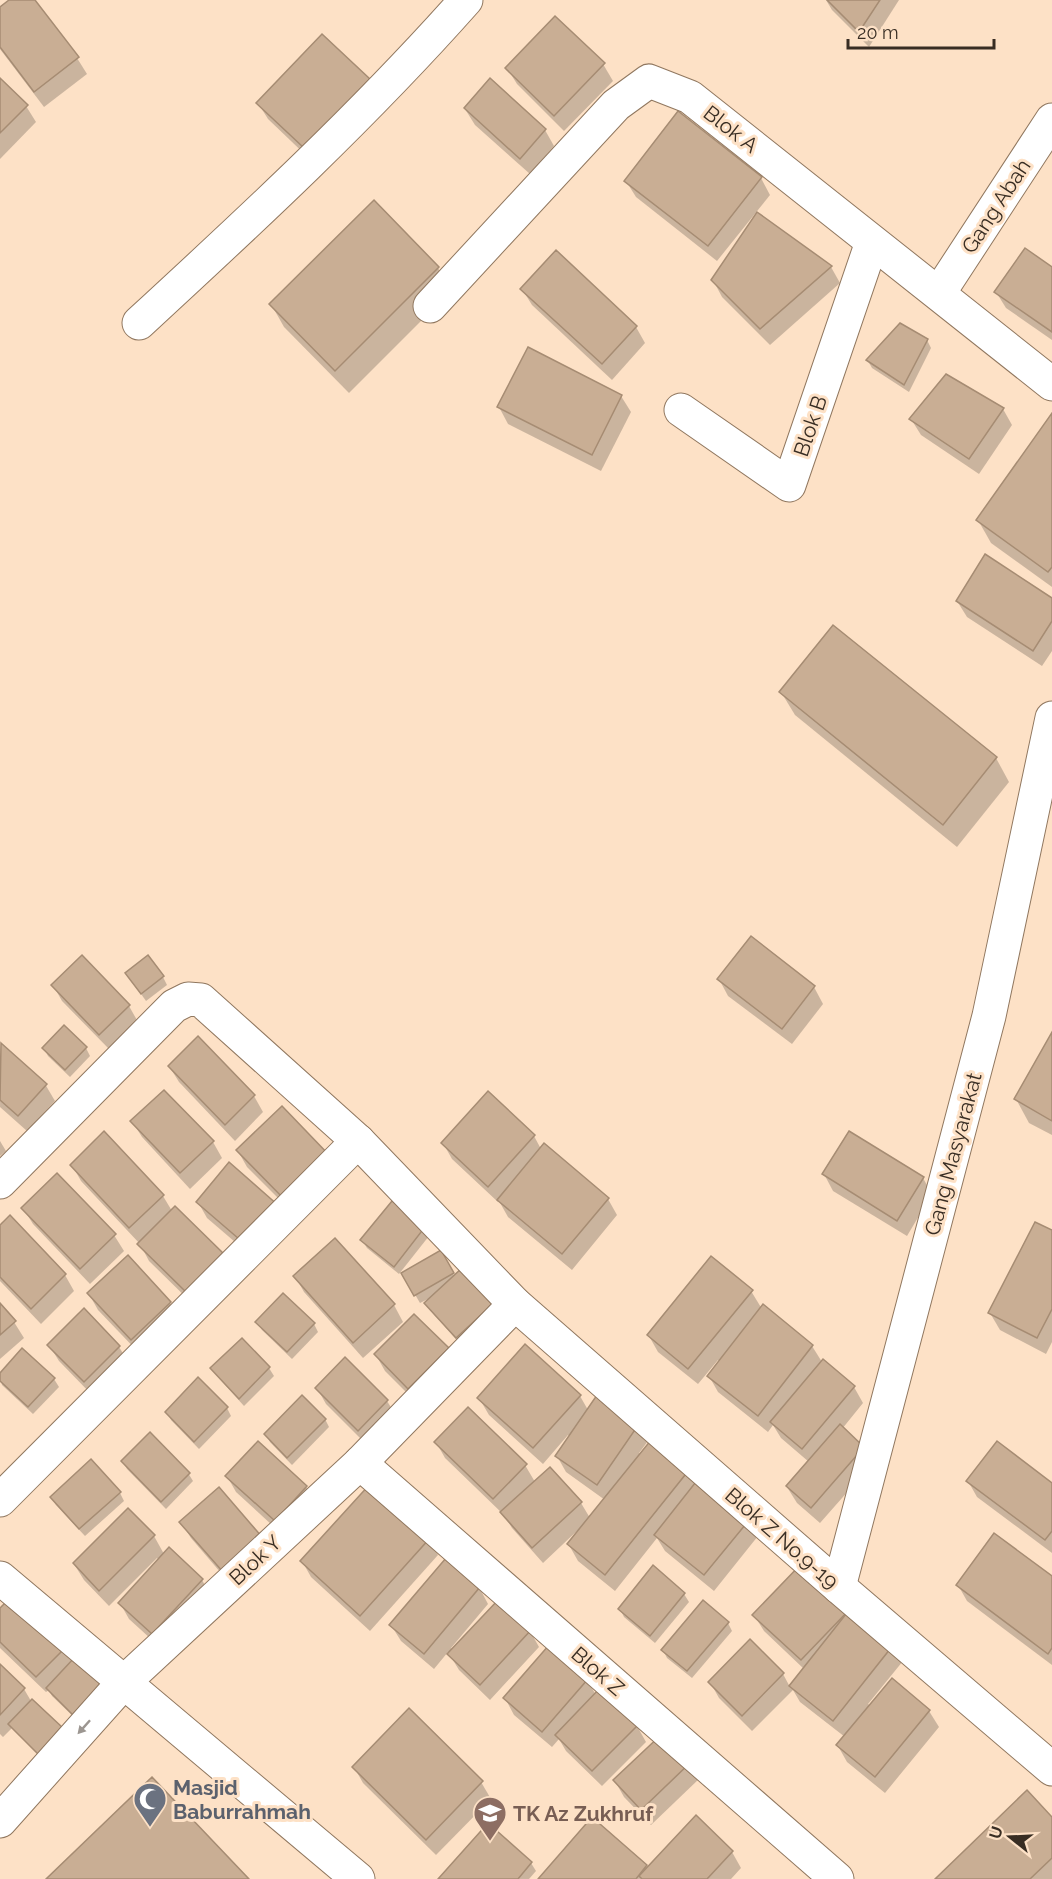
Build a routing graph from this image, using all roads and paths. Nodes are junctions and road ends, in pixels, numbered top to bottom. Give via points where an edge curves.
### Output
1 (466, 0) edge
2 (1052, 120) edge
3 (872, 242) junction
4 (939, 293) junction
5 (430, 306) dead end
6 (139, 323) dead end
7 (1052, 384) edge
8 (681, 410) dead end
9 (1052, 718) edge
10 (358, 1142) junction
11 (0, 1182) edge
12 (515, 1304) junction
13 (360, 1462) junction
14 (0, 1500) edge
15 (0, 1578) edge
16 (839, 1587) junction
17 (123, 1683) junction
18 (1052, 1769) edge
19 (0, 1821) edge
20 (358, 1879) edge
21 (837, 1879) edge

1 - 6 street via 279,194
2 - 4 street, Gang Abah
3 - 4 street, Blok A
3 - 5 street, Blok A via 690,97 649,81 616,105
3 - 8 street, Blok B via 789,485
4 - 7 street, Blok A
9 - 16 street, Gang Masyarakat via 989,1016
10 - 11 street, Blok Z No.9-19 via 201,1000 188,999 174,1006
10 - 12 street, Blok Z No.9-19
10 - 14 street
12 - 13 street, Blok Y
12 - 16 street, Blok Z No.9-19
13 - 17 street, Blok Y
13 - 21 street, Blok Z
15 - 17 street
16 - 18 street, Blok Z No.9-19
17 -> 19 street, Blok Y
17 - 20 street

